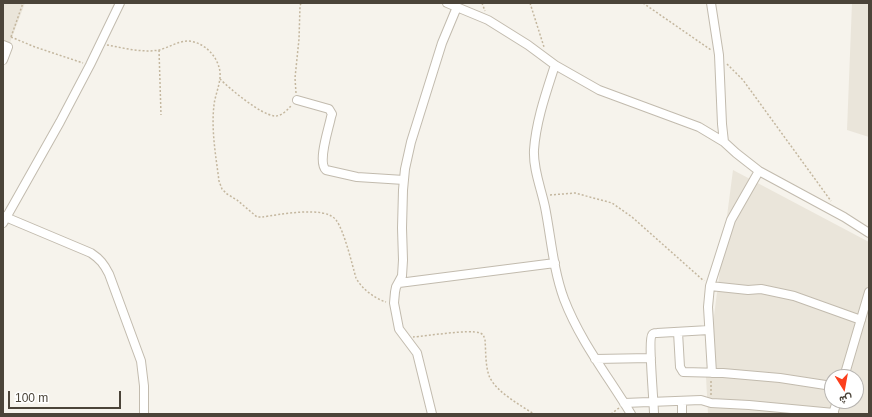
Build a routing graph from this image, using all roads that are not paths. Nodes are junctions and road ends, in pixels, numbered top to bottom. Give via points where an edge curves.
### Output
1 (120, 3) edge
2 (447, 3) edge
3 (711, 3) edge
4 (457, 7) junction
5 (5, 46) edge
6 (3, 60) edge
7 (555, 65) junction
8 (297, 100) road end
9 (724, 142) junction
10 (759, 171) junction
11 (404, 180) junction
12 (4, 219) edge
13 (869, 233) edge
14 (555, 263) junction
15 (399, 283) junction
16 (710, 286) junction
17 (869, 292) edge
18 (861, 320) junction
19 (709, 330) junction
20 (678, 332) junction
21 (651, 358) junction
22 (595, 359) junction
23 (846, 369) edge
24 (712, 373) junction
25 (824, 385) edge
26 (682, 401) junction
27 (654, 402) junction
28 (624, 403) junction
29 (834, 413) edge
30 (144, 414) edge
31 (432, 414) edge
32 (631, 414) edge
33 (654, 414) edge
34 (682, 414) edge

1 - 12 street via 60,122
2 - 4 street
3 - 9 street via 719,55
4 - 7 street via 488,20
4 - 11 street via 442,43 411,142
5 - 6 street
7 - 9 street via 599,90 699,127
7 - 14 street via 538,119 534,153
8 - 11 street via 330,111 323,168 357,177
9 - 10 street
10 - 13 street
10 - 16 street via 731,220
11 - 15 street via 403,260
12 - 30 street via 91,253 100,259 109,274 141,361
14 - 15 street
14 - 22 street via 564,298
15 - 31 street via 394,303 398,329 416,353
16 - 18 street via 758,289 794,296
16 - 19 street
17 - 18 street
18 - 23 street
19 - 20 street
19 - 24 street
20 - 21 street via 652,334
20 - 24 street via 681,371
21 - 22 street
21 - 27 street
22 - 28 street
24 - 25 street via 780,378
26 - 27 street
26 - 29 street via 701,400 711,403
26 - 34 street
27 - 28 street
27 - 33 street
28 - 32 street

